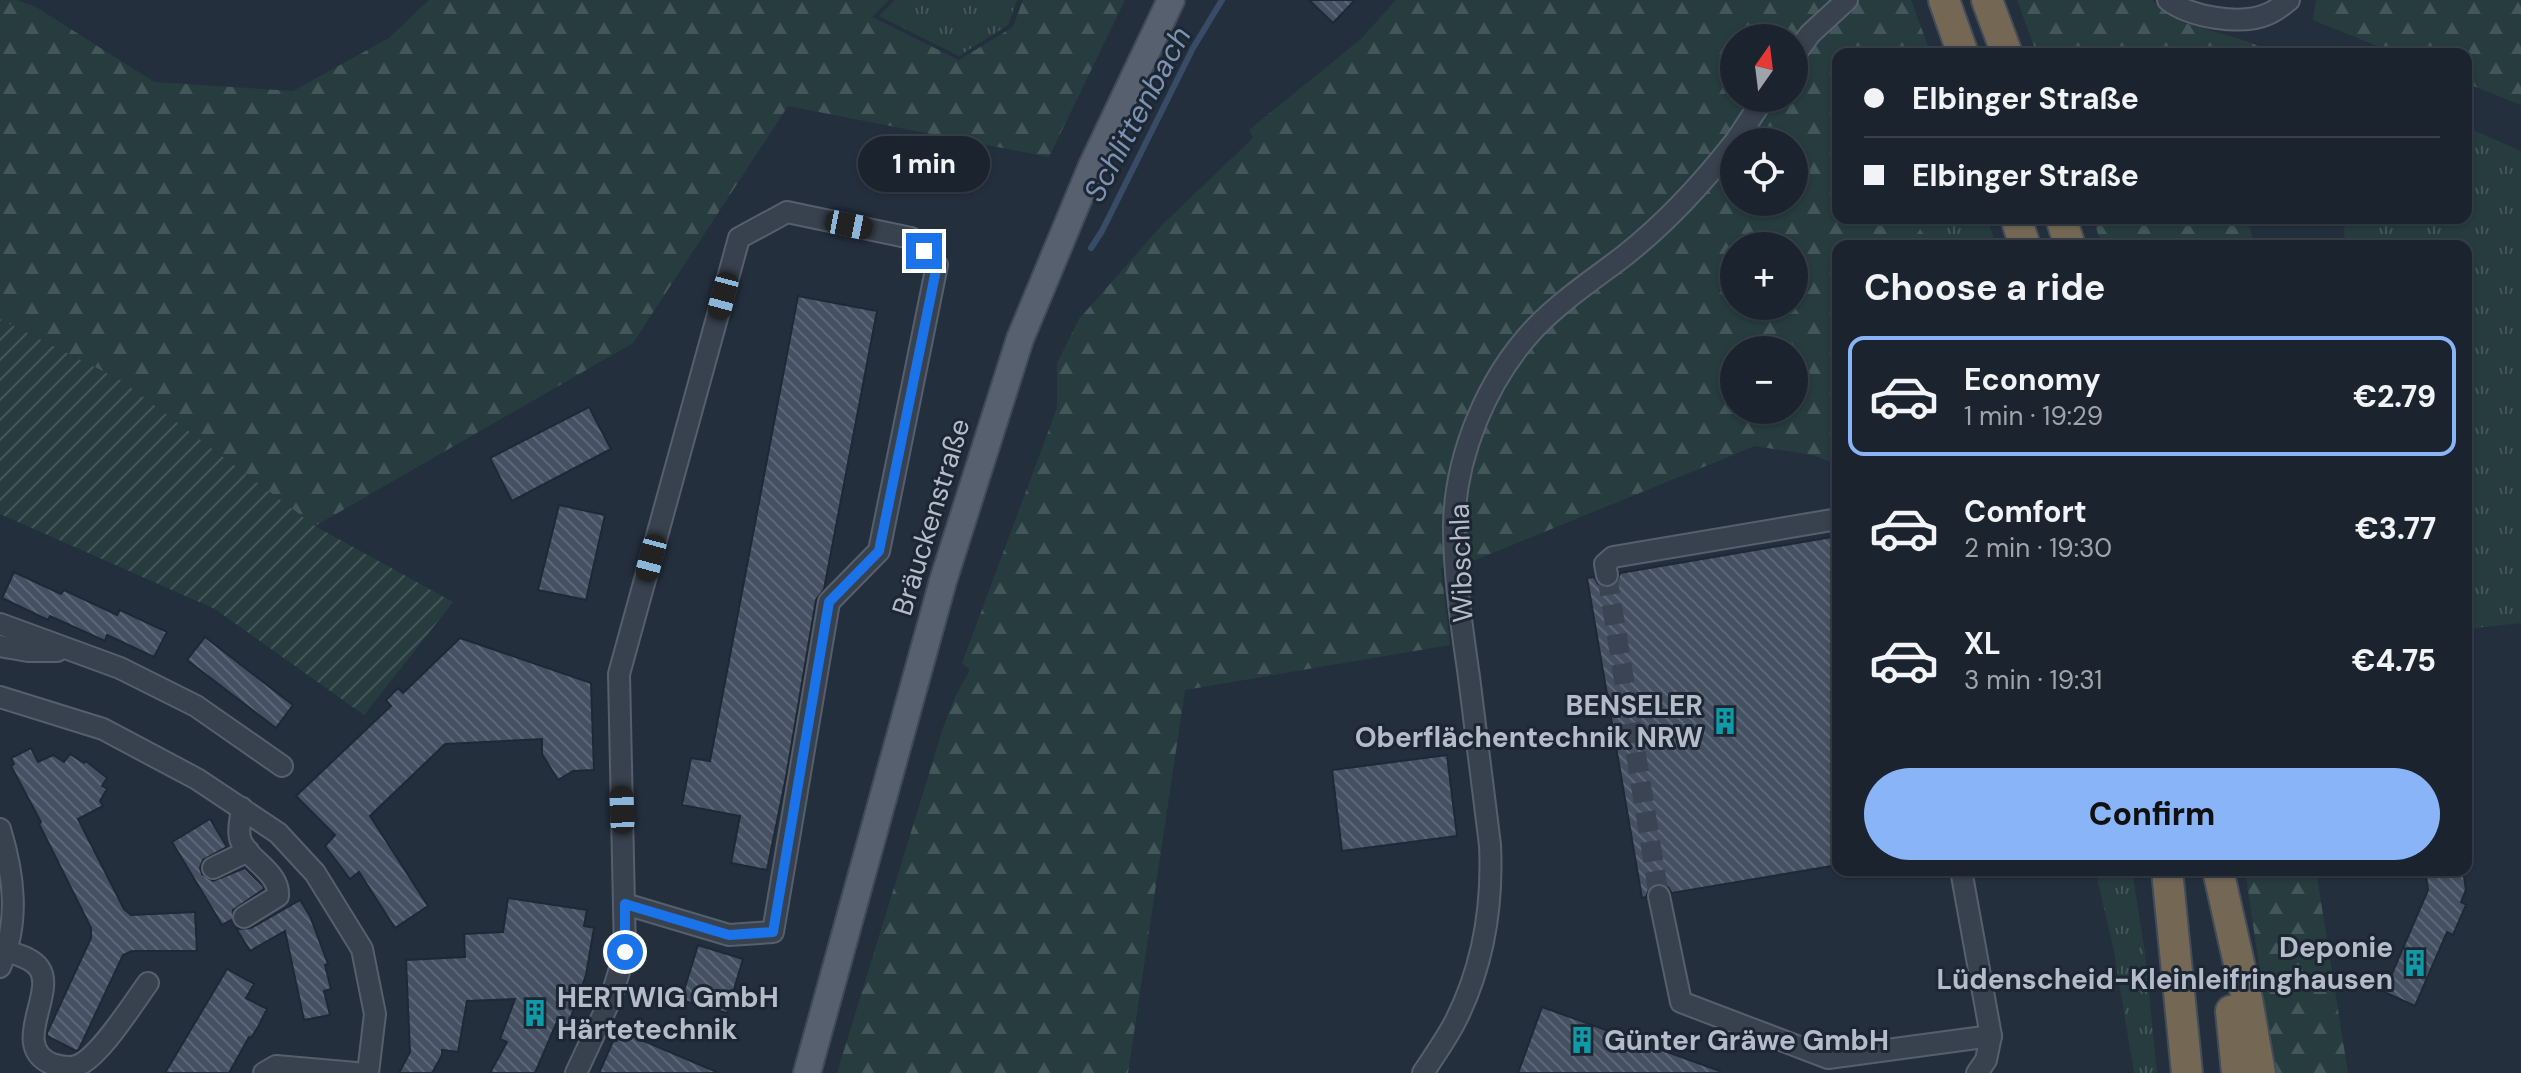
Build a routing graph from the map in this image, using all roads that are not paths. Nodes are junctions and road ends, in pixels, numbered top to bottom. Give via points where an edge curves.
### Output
1 (1171, 0) edge
2 (1847, 0) edge
3 (1944, 0) edge
4 (1987, 0) edge
5 (2168, 0) edge
6 (2289, 0) edge
7 (1808, 37) edge
8 (1961, 48) edge
9 (2005, 48) edge
10 (1720, 162) edge
11 (1832, 520) edge
12 (1607, 575) dead end
13 (0, 624) edge
14 (0, 646) edge
15 (73, 651) junction
16 (0, 697) edge
17 (282, 766) dead end
18 (242, 808) junction
19 (0, 829) edge
20 (248, 851) junction
21 (213, 868) dead end
22 (1962, 876) edge
23 (2166, 876) edge
24 (2167, 876) edge
25 (2218, 876) edge
26 (2218, 876) edge
27 (1659, 896) tunnel mouth
28 (625, 904) junction
29 (244, 917) dead end
30 (3, 959) edge
31 (148, 983) dead end
32 (1991, 1036) junction
33 (264, 1073) edge
34 (356, 1073) edge
35 (368, 1073) edge
36 (576, 1073) edge
37 (807, 1073) edge
38 (1423, 1073) edge
39 (1977, 1073) edge
40 (2167, 1073) edge
41 (2187, 1073) edge
42 (2237, 1073) edge
43 (2260, 1073) edge

1 - 37 main road, Bräuckenstraße via 1092,166 1020,339 943,581
2 - 7 street
3 - 8 highway
4 - 9 highway
5 - 6 street via 2194,13 2239,18 2268,14
10 - 38 street, Wibschla via 1663,223 1561,303 1526,339 1490,392 1463,464 1455,506 1456,565 1492,884 1482,954 1472,983 1456,1021
11 - 12 street via 1613,557 1605,564
13 - 15 street
14 - 15 street
15 - 17 street via 196,706
16 - 18 street via 103,729
18 - 20 street via 240,840
18 - 35 street via 278,833 315,873 362,949 375,1014
19 - 30 street via 13,892
20 - 21 street
20 - 29 street via 279,888 278,896
22 - 32 street
23 - 40 highway
24 - 41 highway
25 - 42 highway
26 - 43 highway
27 - 32 street via 1681,1002 1828,1058
28 - 28 street via 619,674 739,238 787,212 911,238 937,265 879,551 829,602 773,932 729,935
28 - 36 street via 625,952 611,998
30 - 31 street via 28,959 40,969 44,982 33,1038 45,1061 57,1066 75,1067 90,1058
32 - 39 street
33 - 34 street via 276,1066

